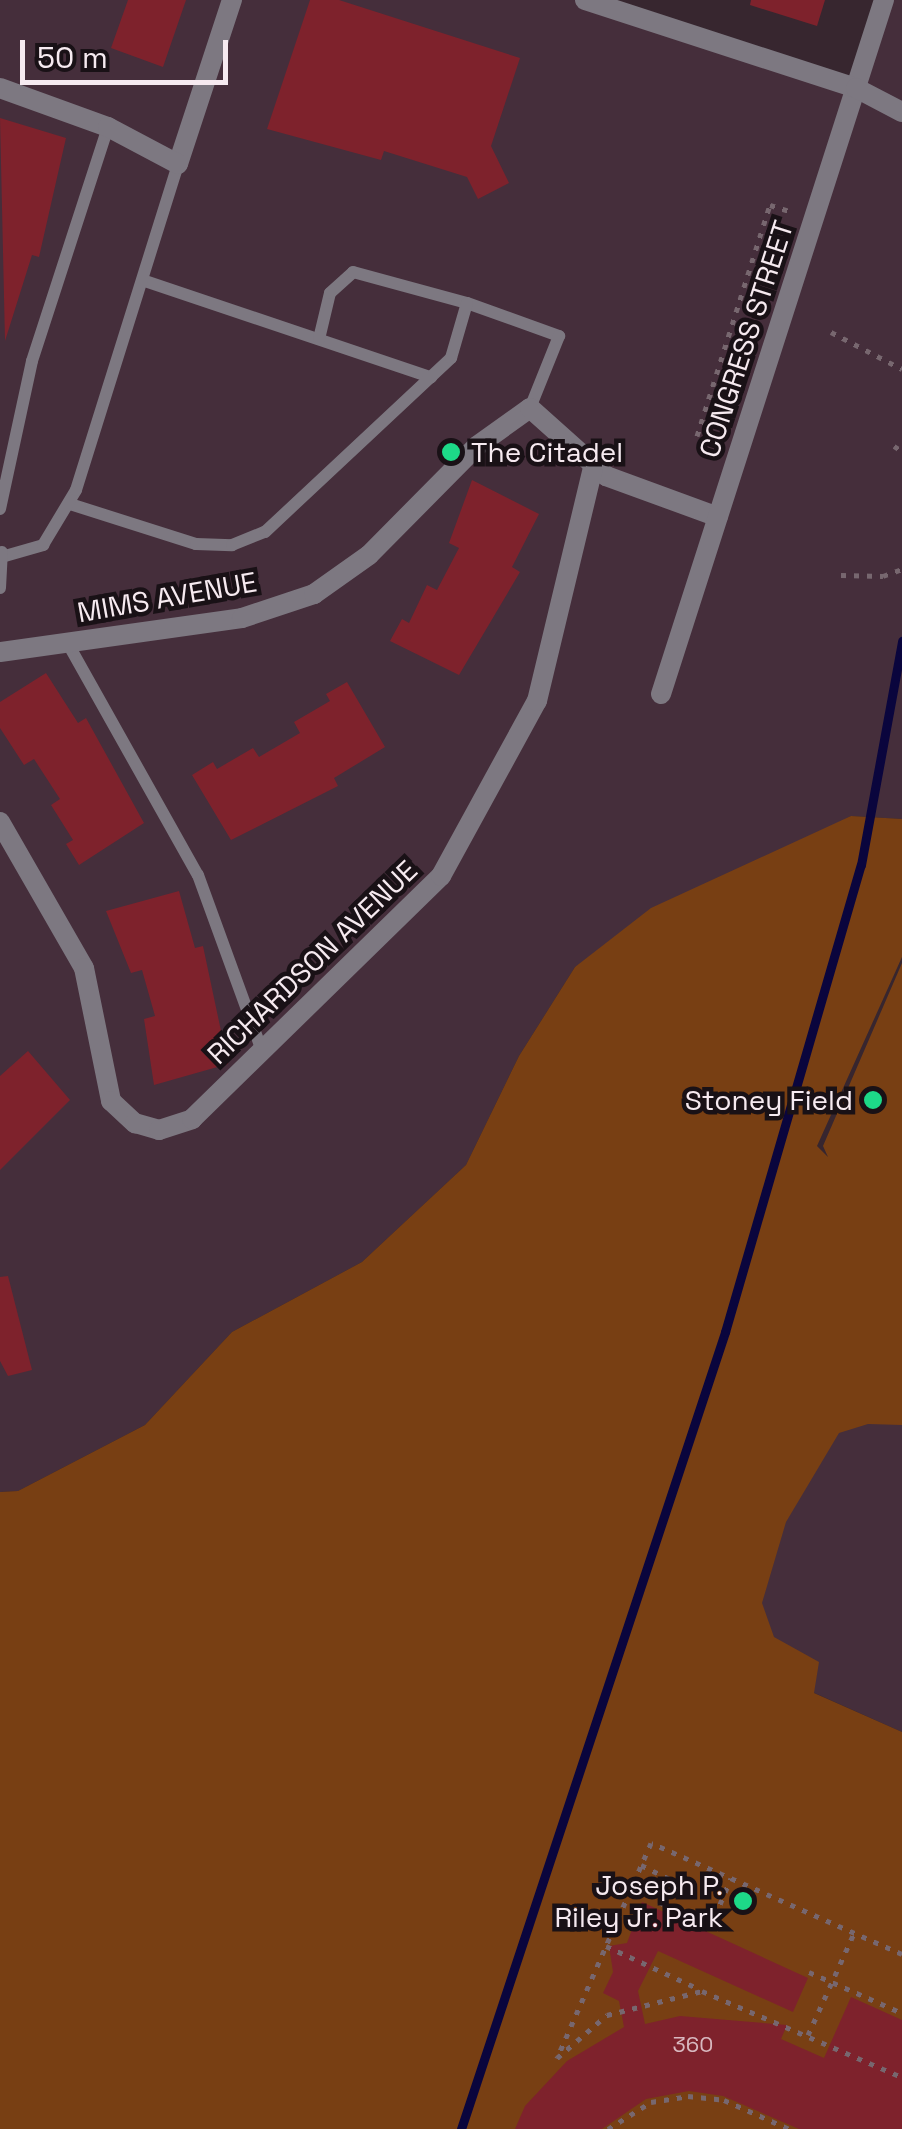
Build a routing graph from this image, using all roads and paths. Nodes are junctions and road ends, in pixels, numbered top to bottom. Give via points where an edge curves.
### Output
1 (232, 0) edge
2 (585, 0) edge
3 (884, 0) edge
4 (0, 88) edge
5 (856, 88) junction
6 (902, 112) edge
7 (108, 127) junction
8 (178, 164) junction
9 (814, 219) junction
10 (145, 281) junction
11 (467, 303) junction
12 (830, 332) dead end
13 (319, 338) junction
14 (902, 369) edge
15 (431, 377) junction
16 (530, 408) junction
17 (697, 436) dead end
18 (894, 446) dead end
19 (902, 451) edge
20 (593, 467) junction
21 (70, 504) junction
22 (0, 509) edge
23 (718, 517) junction
24 (2, 553) edge
25 (902, 570) edge
26 (840, 574) dead end
27 (0, 588) edge
28 (67, 642) junction
29 (0, 652) edge
30 (661, 694) dead end
31 (0, 822) edge
32 (262, 1051) junction
33 (641, 1865) junction
34 (731, 1878) junction
35 (660, 1905) dead end
36 (710, 1928) dead end
37 (854, 1933) junction
38 (606, 1946) junction
39 (902, 1954) edge
40 (809, 1972) dead end
41 (832, 1982) junction
42 (702, 1991) junction
43 (902, 2013) edge
44 (808, 2035) junction
45 (902, 2077) edge
46 (608, 2129) edge
47 (789, 2129) edge

1 - 8 street
2 - 5 street
3 - 5 street, CONGRESS STREET
4 - 7 street
5 - 6 street
5 - 9 street, CONGRESS STREET
7 - 8 street
7 - 22 lane via 32,362
8 - 10 lane
9 - 17 path via 770,205
9 - 23 street, CONGRESS STREET
10 - 13 lane
10 - 21 lane
11 - 13 lane via 353,272 330,293
11 - 15 lane via 451,358
11 - 16 lane via 560,336
12 - 14 path
13 - 15 lane
15 - 21 lane via 265,532 232,544 196,544
16 - 20 street
16 - 28 street, MIMS AVENUE via 477,446 369,555 314,594 242,618
18 - 19 path
20 - 23 street
20 - 32 street, RICHARDSON AVENUE via 537,701 440,876
21 - 24 lane via 42,545
23 - 30 street, CONGRESS STREET
24 - 27 lane
25 - 26 path
28 - 29 street, MIMS AVENUE
28 - 32 lane via 198,875
31 - 32 street, RICHARDSON AVENUE via 84,968 111,1101 135,1124 159,1130 192,1119
33 - 34 path via 651,1843
33 - 35 path via 672,1880
33 - 38 path
34 - 36 path
34 - 37 path
37 - 39 path
37 - 41 path
38 - 42 path
38 - 42 path via 557,2058 607,2015
40 - 41 path
41 - 43 path
41 - 44 path
42 - 44 path
44 - 45 path
46 - 47 path via 651,2102 688,2096 724,2100

